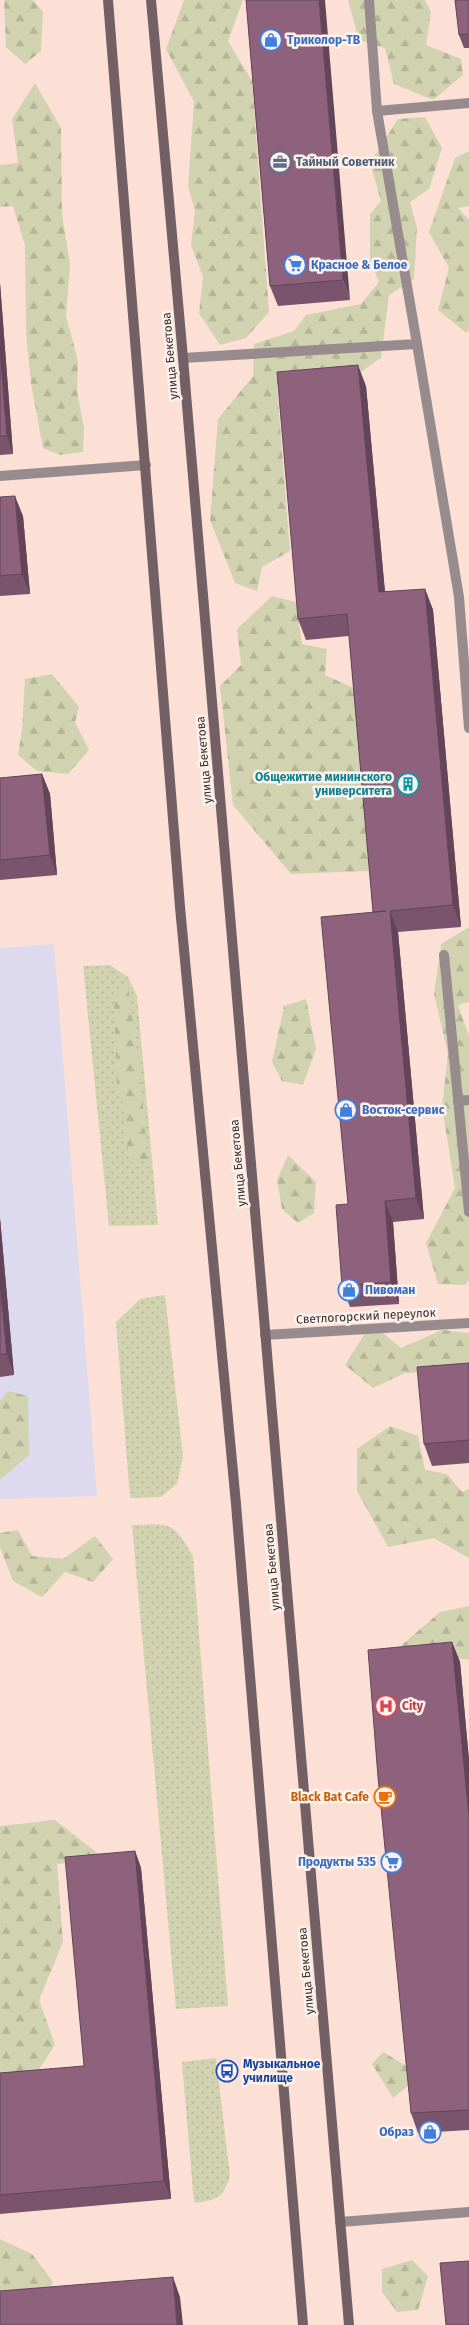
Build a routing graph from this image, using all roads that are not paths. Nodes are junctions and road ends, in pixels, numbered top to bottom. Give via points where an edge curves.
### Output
1 (108, 0) edge
2 (151, 0) edge
3 (369, 0) edge
4 (469, 103) edge
5 (378, 111) junction
6 (417, 344) junction
7 (183, 358) junction
8 (146, 465) junction
9 (0, 476) edge
10 (464, 596) edge
11 (469, 728) edge
12 (444, 955) dead end
13 (469, 1100) edge
14 (458, 1101) junction
15 (469, 1212) edge
16 (469, 1323) edge
17 (265, 1335) junction
18 (469, 2212) edge
19 (340, 2222) junction
20 (303, 2325) edge
21 (349, 2325) edge

1 - 8 main road
2 - 7 main road, улица Бекетова
3 - 5 street
4 - 5 street
5 - 6 street
6 - 7 street
6 - 10 street
7 - 17 main road, улица Бекетова
8 - 9 street
8 - 20 main road via 180,907 236,1504
10 - 11 street
12 - 14 street
13 - 14 street
14 - 15 street
16 - 17 street, Светлогорский переулок
17 - 19 main road, улица Бекетова
18 - 19 street
19 - 21 main road, улица Бекетова

